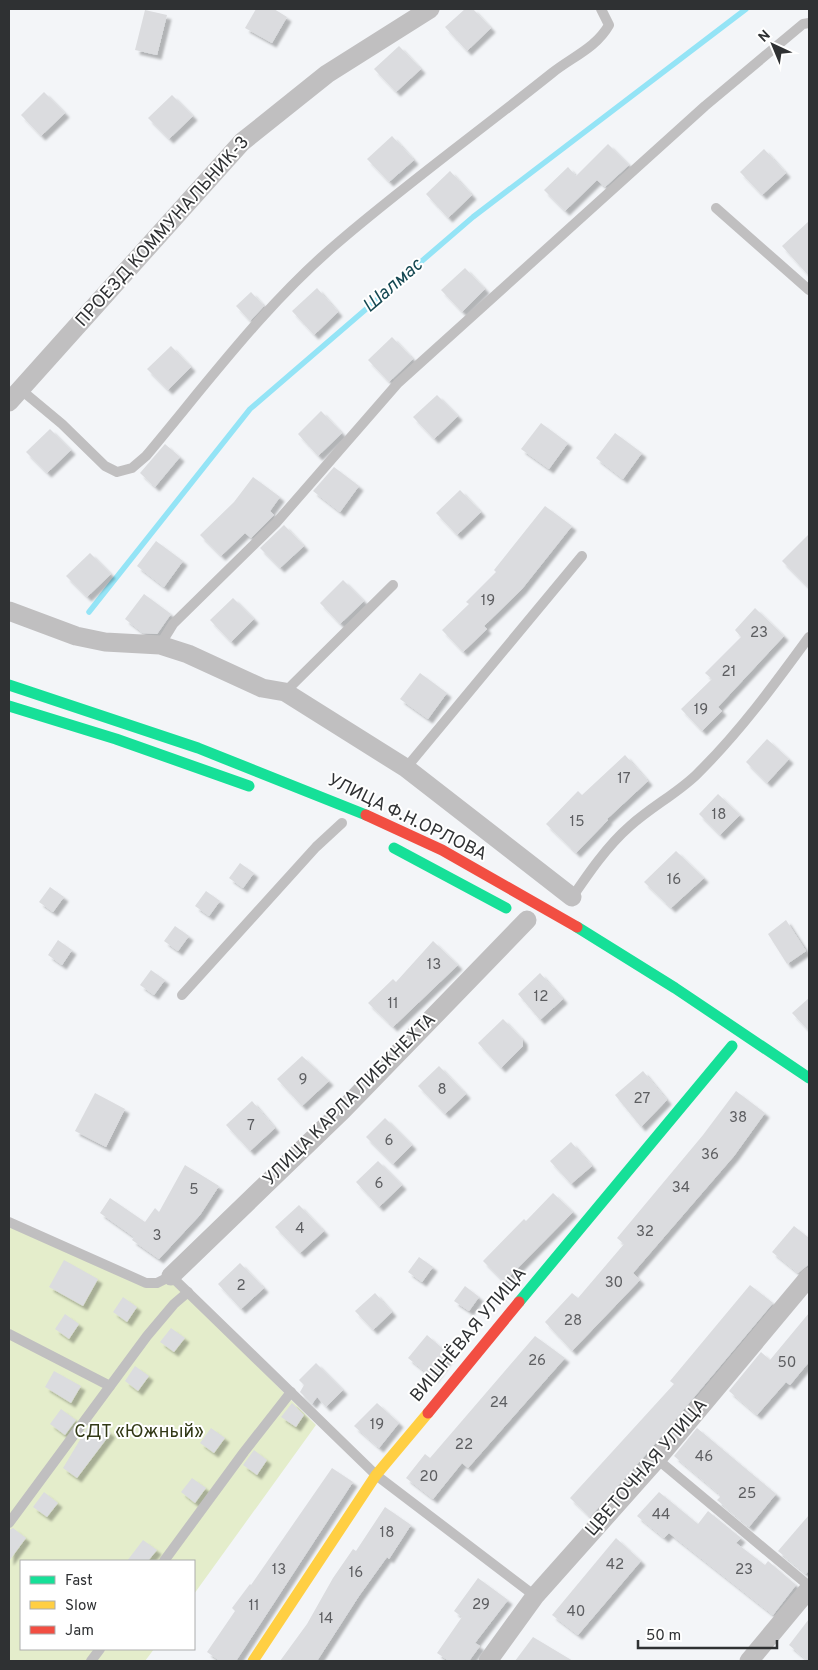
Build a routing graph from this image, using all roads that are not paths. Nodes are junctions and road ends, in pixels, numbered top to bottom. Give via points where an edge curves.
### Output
1 (430, 9) edge
2 (603, 9) edge
3 (809, 23) edge
4 (716, 208) dead end
5 (809, 290) edge
6 (15, 396) edge
7 (582, 556) dead end
8 (393, 585) dead end
9 (9, 611) edge
10 (809, 637) edge
11 (160, 645) junction
12 (9, 685) edge
13 (285, 692) junction
14 (9, 706) edge
15 (406, 768) junction
16 (261, 791) dead end
17 (342, 823) dead end
18 (383, 843) dead end
19 (572, 897) junction
20 (536, 904) junction
21 (557, 921) junction
22 (530, 922) junction
23 (182, 995) dead end
24 (732, 1046) dead end
25 (809, 1078) edge
26 (9, 1222) edge
27 (171, 1276) junction
28 (809, 1277) edge
29 (188, 1292) junction
30 (9, 1334) edge
31 (110, 1386) junction
32 (291, 1392) junction
33 (657, 1459) junction
34 (376, 1475) junction
35 (9, 1523) edge
36 (165, 1560) edge
37 (809, 1587) edge
38 (535, 1596) junction
39 (99, 1650) edge
40 (91, 1661) edge
41 (253, 1661) edge
42 (488, 1661) edge
43 (749, 1661) edge

1 - 6 street, ПРОЕЗД КОММУНАЛЬНИК-3 via 327,74 242,142
2 - 6 lane via 609,25 601,38 341,240 297,280 146,456 132,468 117,472 105,466 62,424
3 - 11 lane via 803,24 705,106 398,383 276,522 172,624
4 - 5 lane
7 - 15 lane
8 - 13 lane
9 - 11 street via 76,636 105,642
10 - 19 lane via 752,714 697,774 674,795 631,825 607,850
11 - 13 street via 188,654 262,688
12 - 20 street, УЛИЦА Ф.Н.ОРЛОВА via 114,717 247,765 346,806 441,849
13 - 15 street
14 - 16 street via 116,739
15 - 19 street
17 - 23 lane via 316,847
18 - 22 street, УЛИЦА Ф.Н.ОРЛОВА
19 - 21 lane
20 - 21 street, УЛИЦА Ф.Н.ОРЛОВА
20 - 22 street
21 - 25 street, УЛИЦА Ф.Н.ОРЛОВА via 735,1027
22 - 27 street, УЛИЦА КАРЛА ЛИБКНЕХТА via 343,1110
24 - 34 street, ВИШНЁВАЯ УЛИЦА
26 - 27 lane via 146,1283
27 - 29 lane
28 - 33 street, ЦВЕТОЧНАЯ УЛИЦА
29 - 31 lane via 147,1336
29 - 32 lane
30 - 31 lane
31 - 35 lane
32 - 34 lane
32 - 36 lane
33 - 37 lane
33 - 38 street, ЦВЕТОЧНАЯ УЛИЦА
34 - 38 lane
34 - 41 street, ВИШНЁВАЯ УЛИЦА
37 - 43 street
38 - 42 street, ЦВЕТОЧНАЯ УЛИЦА
39 - 40 lane

